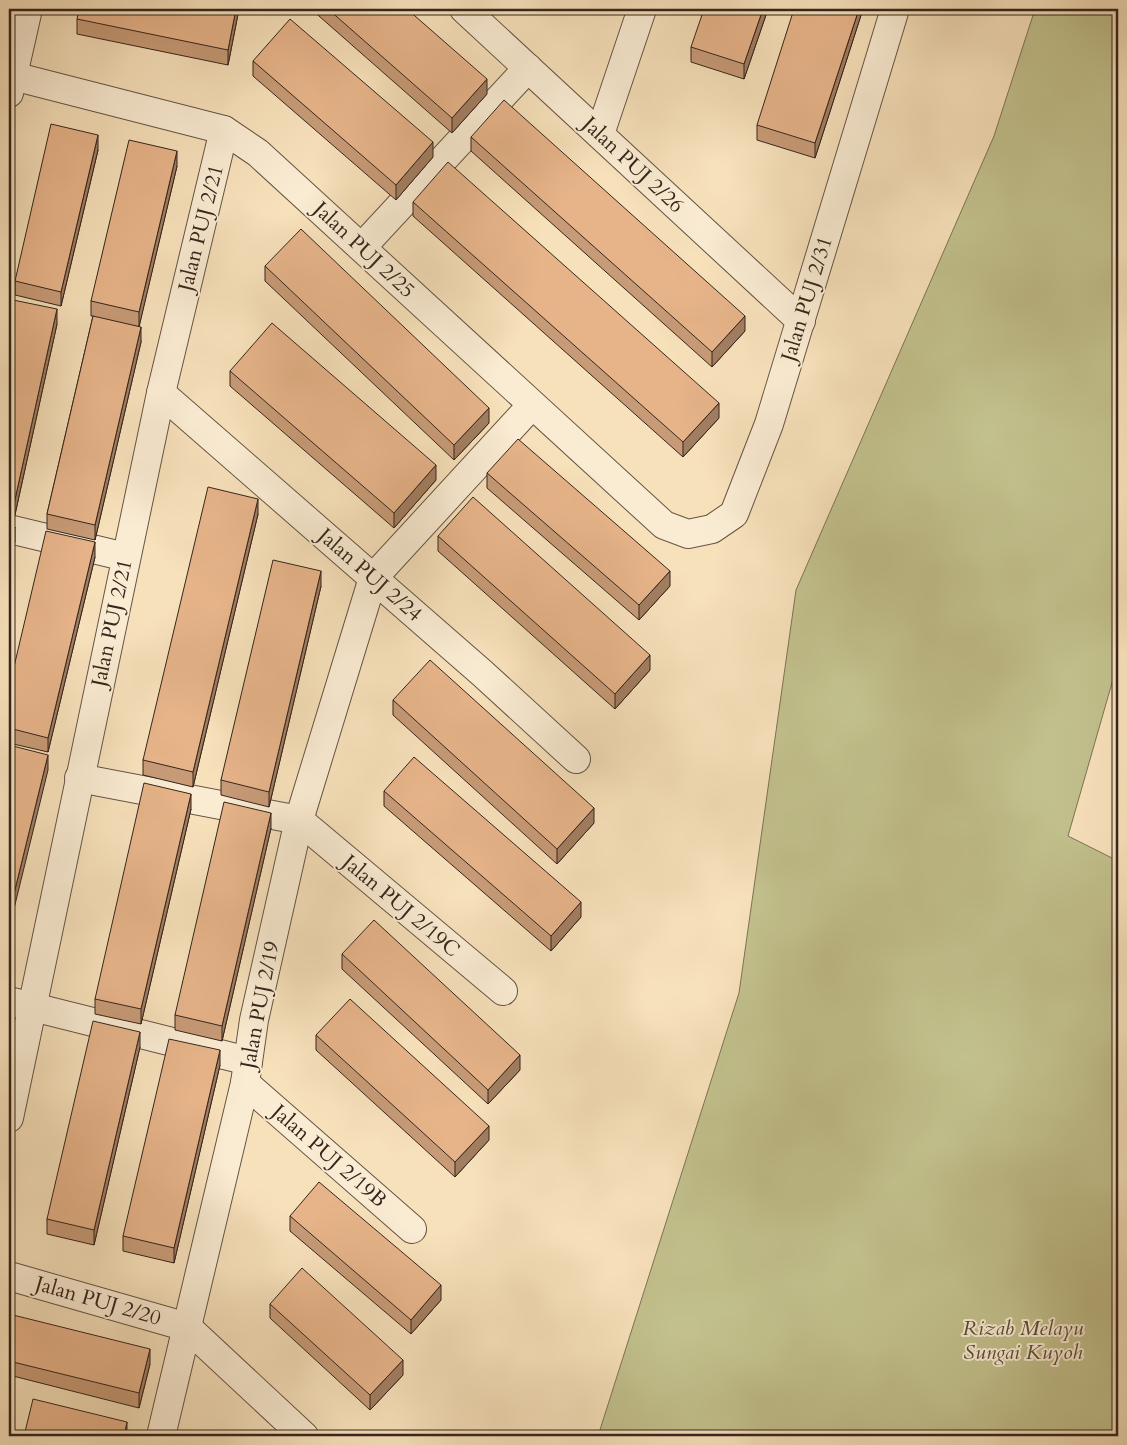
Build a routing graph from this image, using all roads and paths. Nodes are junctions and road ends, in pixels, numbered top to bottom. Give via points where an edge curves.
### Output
1 (28, 9) edge
2 (464, 9) edge
3 (642, 9) edge
4 (895, 9) edge
5 (528, 68) junction
6 (10, 81) edge
7 (224, 130) junction
8 (600, 134) junction
9 (362, 247) junction
10 (801, 321) junction
11 (161, 393) junction
12 (532, 405) junction
13 (664, 526) joint
14 (9, 530) edge
15 (126, 557) junction
16 (373, 578) junction
17 (576, 759) dead end
18 (79, 778) junction
19 (299, 820) junction
20 (502, 991) dead end
21 (21, 1005) edge
22 (247, 1072) junction
23 (9, 1118) edge
24 (412, 1230) dead end
25 (9, 1276) edge
26 (186, 1327) junction
27 (161, 1436) edge
28 (304, 1436) edge

1 - 6 street
2 - 5 street, Jalan PUJ 2/26
3 - 8 street
4 - 10 street, Jalan PUJ 2/31
5 - 8 street, Jalan PUJ 2/26
5 - 9 street
6 - 7 street, Jalan PUJ 2/25
7 - 9 street, Jalan PUJ 2/25 via 258,153
7 - 11 street, Jalan PUJ 2/21
8 - 10 street, Jalan PUJ 2/26
9 - 12 street, Jalan PUJ 2/25
10 - 13 street, Jalan PUJ 2/31 via 769,424 734,514 712,529 688,534
11 - 15 street, Jalan PUJ 2/21
11 - 16 street, Jalan PUJ 2/24
12 - 13 street, Jalan PUJ 2/25
12 - 16 street
14 - 15 street
15 - 18 street, Jalan PUJ 2/21
16 - 17 street, Jalan PUJ 2/24
16 - 19 street, Jalan PUJ 2/19
18 - 19 street
18 - 21 street, Jalan PUJ 2/21
19 - 20 street, Jalan PUJ 2/19C
19 - 22 street, Jalan PUJ 2/19 via 254,1020
21 - 22 street
21 - 23 street, Jalan PUJ 2/21
22 - 24 street, Jalan PUJ 2/19B
22 - 26 street, Jalan PUJ 2/19
25 - 26 street, Jalan PUJ 2/20
26 - 27 street, Jalan PUJ 2/19
26 - 28 street

